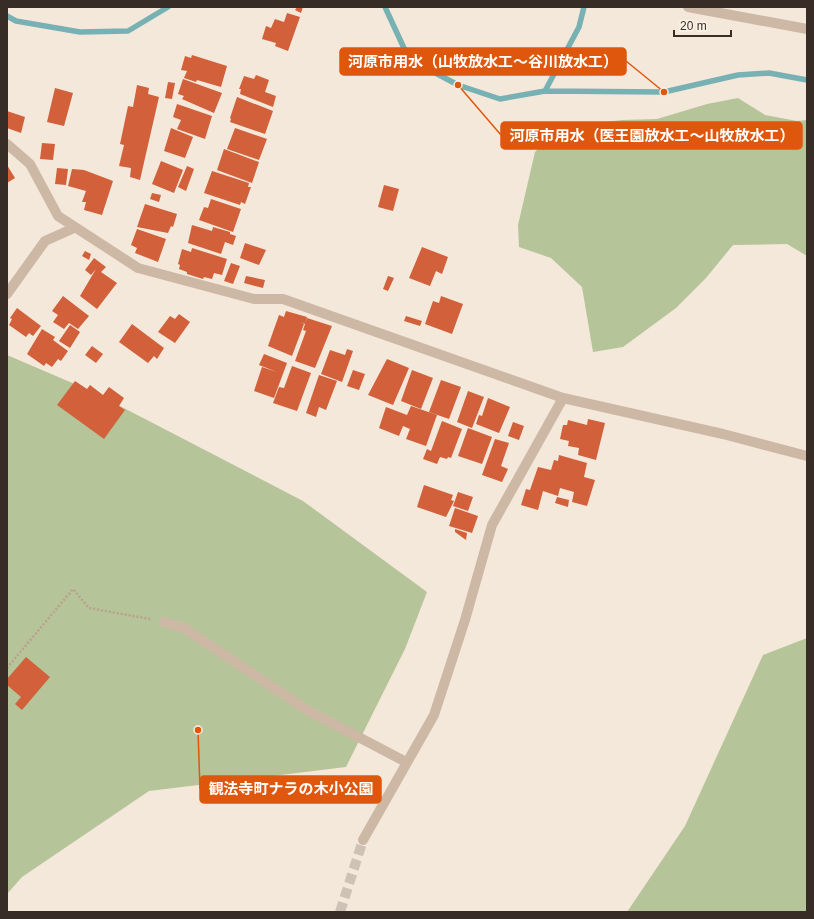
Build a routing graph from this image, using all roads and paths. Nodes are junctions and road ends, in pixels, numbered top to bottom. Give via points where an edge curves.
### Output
1 (688, 7) edge
2 (807, 29) edge
3 (7, 144) edge
4 (74, 228) junction
5 (7, 294) edge
6 (563, 398) junction
7 (807, 456) edge
8 (164, 622) joint
9 (7, 668) edge
10 (406, 762) junction
11 (363, 840) tunnel mouth

1 - 2 street
3 - 4 street via 30,164 58,216
4 - 5 street via 45,241
4 - 6 street via 138,268 254,299 283,299
6 - 7 street
6 - 10 street via 492,525 434,715
8 - 9 path via 89,608 73,589
8 - 10 street via 184,628 307,710
10 - 11 street

